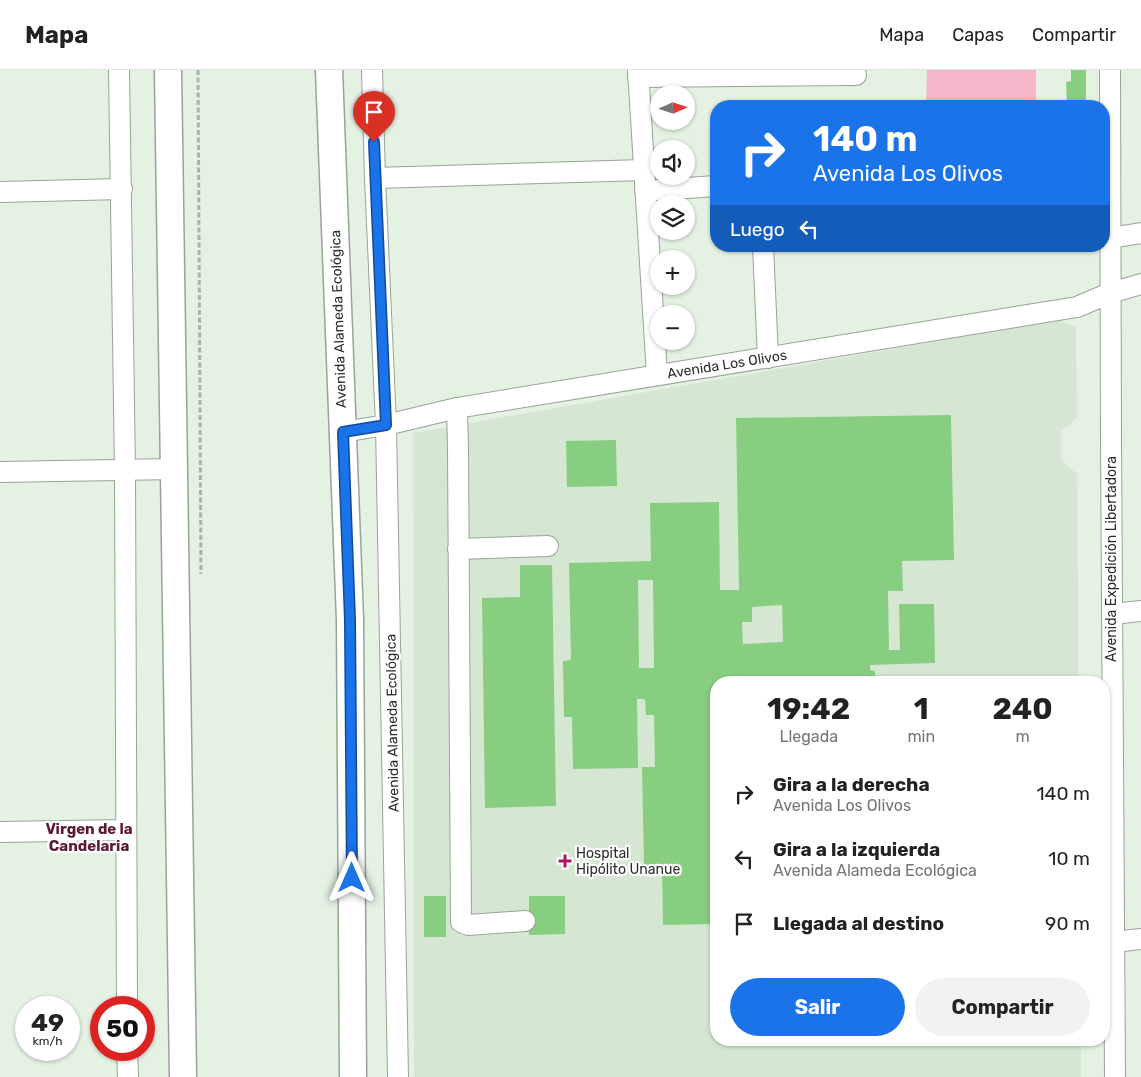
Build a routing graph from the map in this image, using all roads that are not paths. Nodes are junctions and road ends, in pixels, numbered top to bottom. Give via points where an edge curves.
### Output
1 (119, 70) edge
2 (168, 70) edge
3 (329, 70) edge
4 (372, 70) edge
5 (1110, 70) edge
6 (638, 74) edge
7 (856, 75) dead end
8 (644, 170) junction
9 (375, 178) junction
10 (710, 186) edge
11 (122, 189) junction
12 (645, 191) junction
13 (0, 192) edge
14 (1141, 233) edge
15 (1110, 238) junction
16 (763, 252) edge
17 (1141, 284) edge
18 (1110, 293) junction
19 (768, 358) junction
20 (657, 376) junction
21 (457, 408) junction
22 (386, 425) junction
23 (343, 432) junction
24 (175, 470) junction
25 (125, 471) junction
26 (0, 472) edge
27 (548, 546) dead end
28 (458, 548) junction
29 (1141, 611) edge
30 (1112, 614) junction
31 (126, 830) junction
32 (0, 832) edge
33 (525, 921) dead end
34 (1141, 939) edge
35 (1114, 942) junction
36 (127, 996) edge
37 (128, 1061) edge
38 (128, 1077) edge
39 (183, 1077) edge
40 (353, 1077) edge
41 (398, 1077) edge
42 (1115, 1077) edge

1 - 11 street
2 - 24 main road
3 - 23 main road, Avenida Alameda Ecológica
4 - 9 street, Avenida Alameda Ecológica
5 - 15 street, Avenida Expedición Libertadora
6 - 7 street
6 - 8 street
8 - 9 street
8 - 12 street
9 - 22 street, Avenida Alameda Ecológica
10 - 12 street
11 - 13 street
11 - 25 street
12 - 20 street
14 - 15 street
15 - 18 street, Avenida Expedición Libertadora
16 - 19 street
17 - 18 street, Avenida Los Olivos
18 - 19 street, Avenida Los Olivos via 1077,307
18 - 30 street, Avenida Expedición Libertadora
19 - 20 street, Avenida Los Olivos
20 - 21 street, Avenida Los Olivos
21 - 22 street, Avenida Los Olivos
21 - 28 street
22 - 23 street, Avenida Los Olivos
22 - 41 street, Avenida Alameda Ecológica
23 - 40 main road, Avenida Alameda Ecológica via 350,620
24 - 25 street
24 - 39 main road
25 - 26 street
25 - 31 street
27 - 28 street
28 - 33 street via 461,922 468,925
29 - 30 street
30 - 35 street, Avenida Expedición Libertadora
31 - 32 street
31 - 36 street
34 - 35 street
35 - 42 street, Avenida Expedición Libertadora
37 - 38 street

